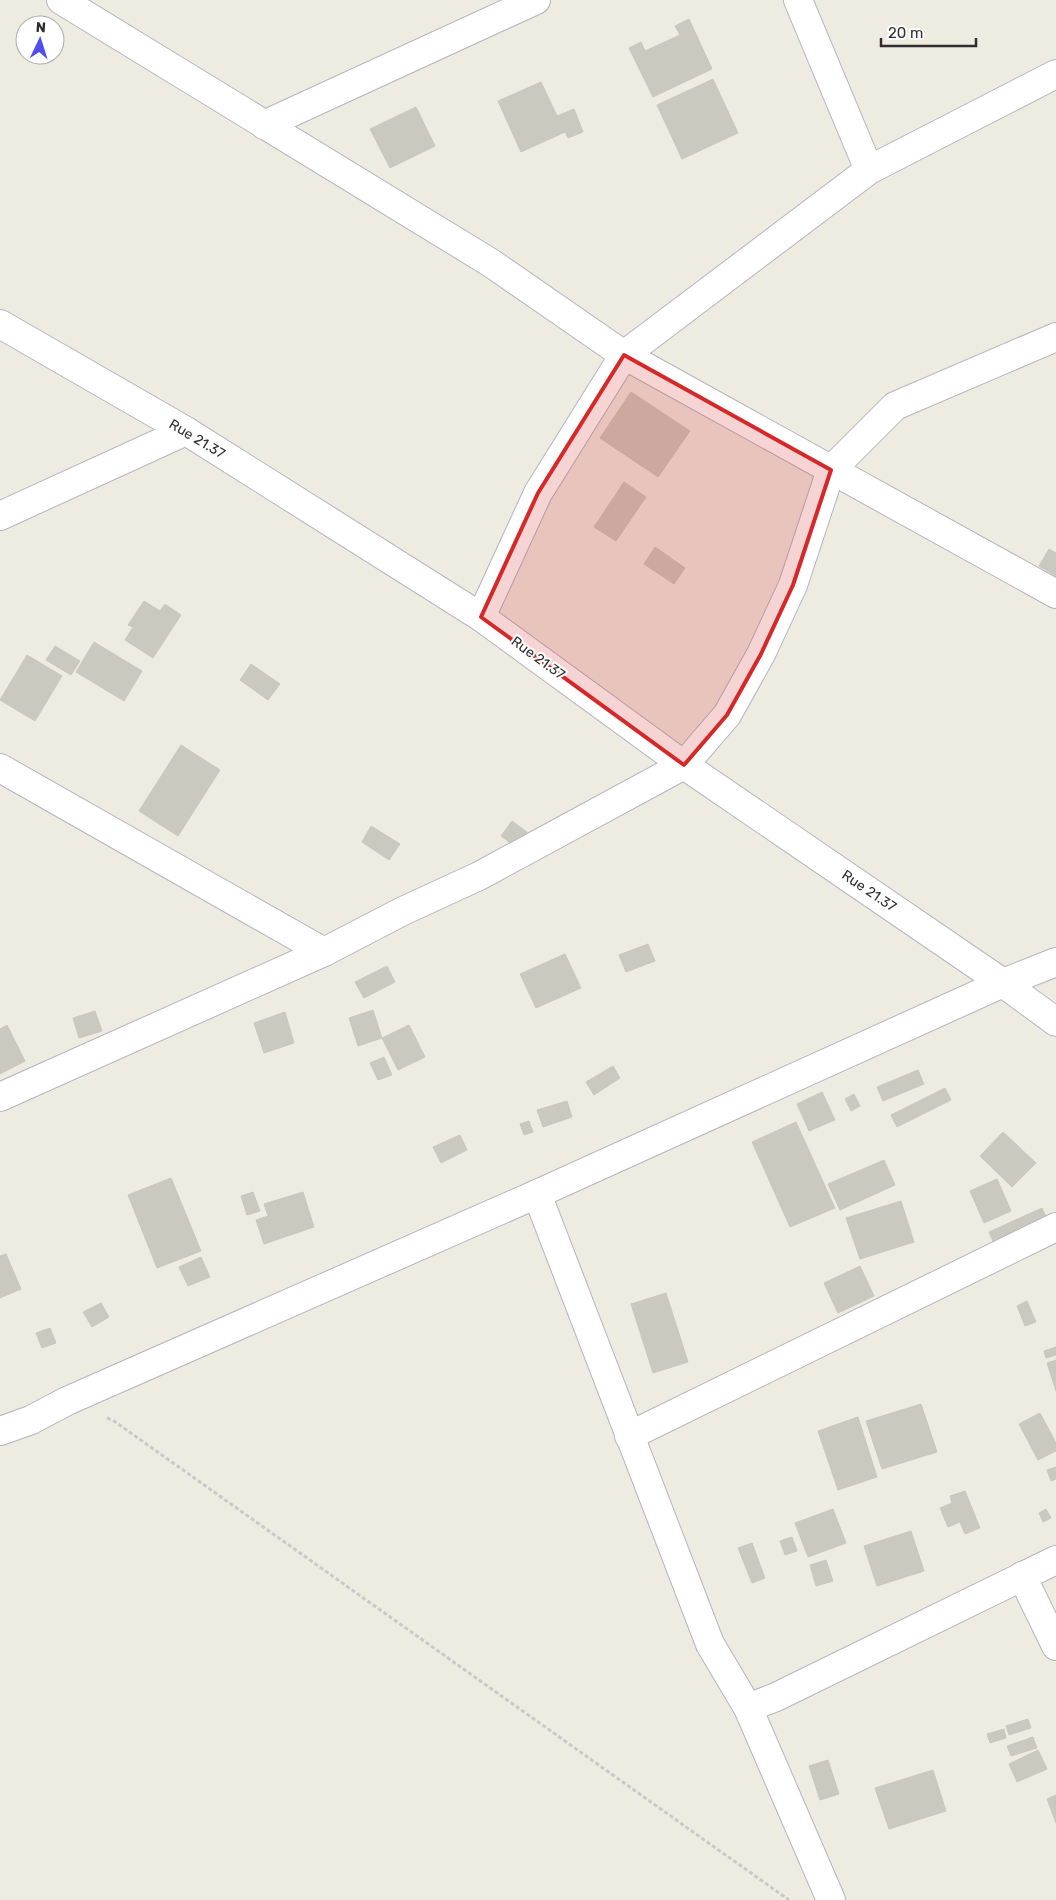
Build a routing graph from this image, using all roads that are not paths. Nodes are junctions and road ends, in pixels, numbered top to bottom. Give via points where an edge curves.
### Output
1 (61, 0) edge
2 (536, 0) edge
3 (798, 0) edge
4 (1056, 74) edge
5 (264, 124) junction
6 (869, 170) junction
7 (0, 324) edge
8 (1056, 337) edge
9 (624, 355) junction
10 (186, 431) junction
11 (831, 470) junction
12 (0, 516) edge
13 (1056, 594) edge
14 (481, 617) junction
15 (684, 764) junction
16 (0, 768) edge
17 (12, 788) edge
18 (324, 952) junction
19 (1056, 962) edge
20 (1003, 983) junction
21 (1056, 1022) edge
22 (0, 1097) edge
23 (537, 1194) junction
24 (1056, 1227) edge
25 (0, 1431) edge
26 (629, 1436) junction
27 (1056, 1560) edge
28 (1022, 1576) junction
29 (1056, 1646) edge
30 (748, 1708) junction
31 (831, 1900) edge

1 - 5 street
2 - 5 street
3 - 6 street
4 - 6 street
5 - 9 street via 491,263
6 - 9 street
7 - 10 street, Rue 21.37
8 - 11 street via 895,406
9 - 11 street
9 - 14 street via 538,493
10 - 12 street
10 - 14 street, Rue 21.37
11 - 13 street
11 - 15 street via 793,585 761,654 728,715
14 - 15 street, Rue 21.37
15 - 18 street via 479,876
15 - 20 street, Rue 21.37
16 - 17 street
17 - 18 street
18 - 22 street
19 - 20 street
20 - 21 street, Rue 21.37
20 - 23 street
23 - 25 street
23 - 26 street
24 - 26 street
26 - 30 street via 710,1644
27 - 28 street
28 - 29 street
28 - 30 street
30 - 31 street

